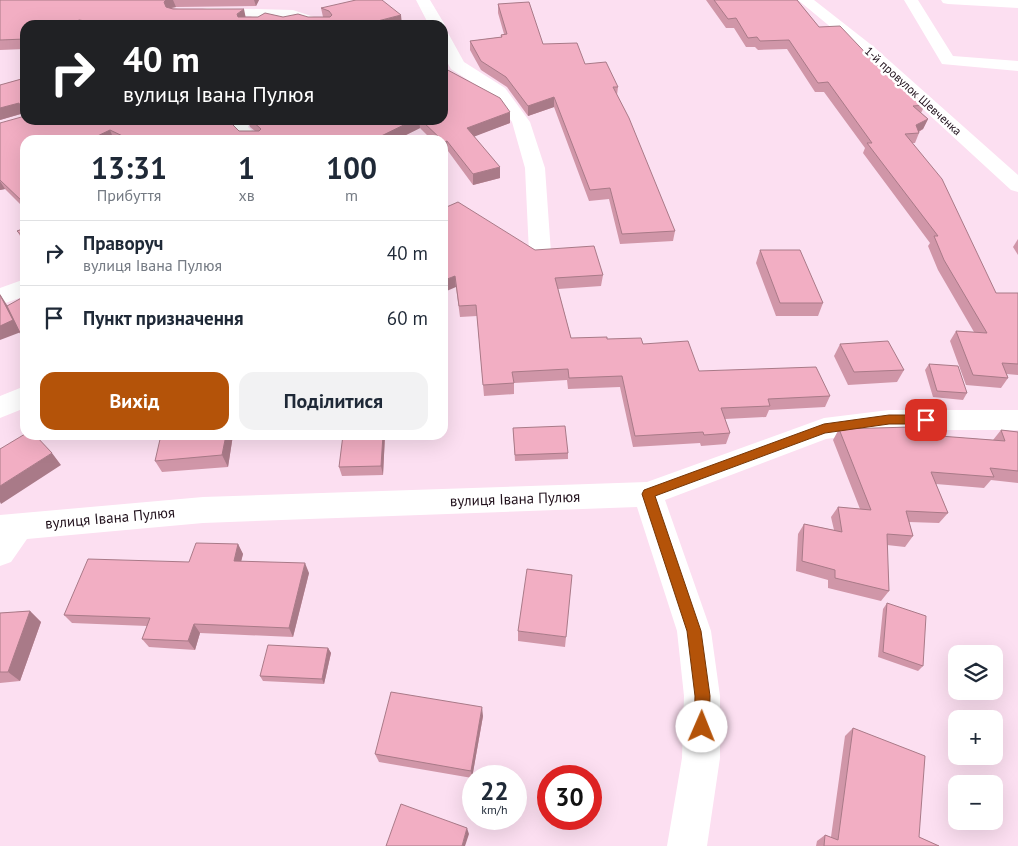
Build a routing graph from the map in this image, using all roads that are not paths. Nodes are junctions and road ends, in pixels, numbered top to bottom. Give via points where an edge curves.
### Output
1 (424, 0) edge
2 (805, 0) edge
3 (911, 0) edge
4 (948, 0) edge
5 (1018, 4) edge
6 (270, 12) junction
7 (194, 13) edge
8 (258, 20) edge
9 (310, 20) edge
10 (434, 20) edge
11 (450, 64) edge
12 (1018, 66) edge
13 (240, 125) edge
14 (247, 135) edge
15 (1018, 186) edge
16 (540, 253) edge
17 (20, 289) edge
18 (0, 297) edge
19 (20, 398) edge
20 (0, 408) edge
21 (1018, 420) edge
22 (648, 494) junction
23 (9, 527) edge
24 (0, 552) edge
25 (686, 846) edge

1 - 10 street
2 - 15 street, 1-й провулок Шевченка via 868,50
3 - 12 street via 948,61
4 - 5 street
6 - 7 street
6 - 8 street
6 - 9 street via 293,14
11 - 16 street via 499,92 521,122 535,168
13 - 14 street
17 - 18 street
19 - 20 street
21 - 22 street, вулиця Івана Пулюя via 889,420 824,429
22 - 23 street, вулиця Івана Пулюя via 203,510
22 - 25 street via 694,631 702,696 701,758
23 - 24 street

